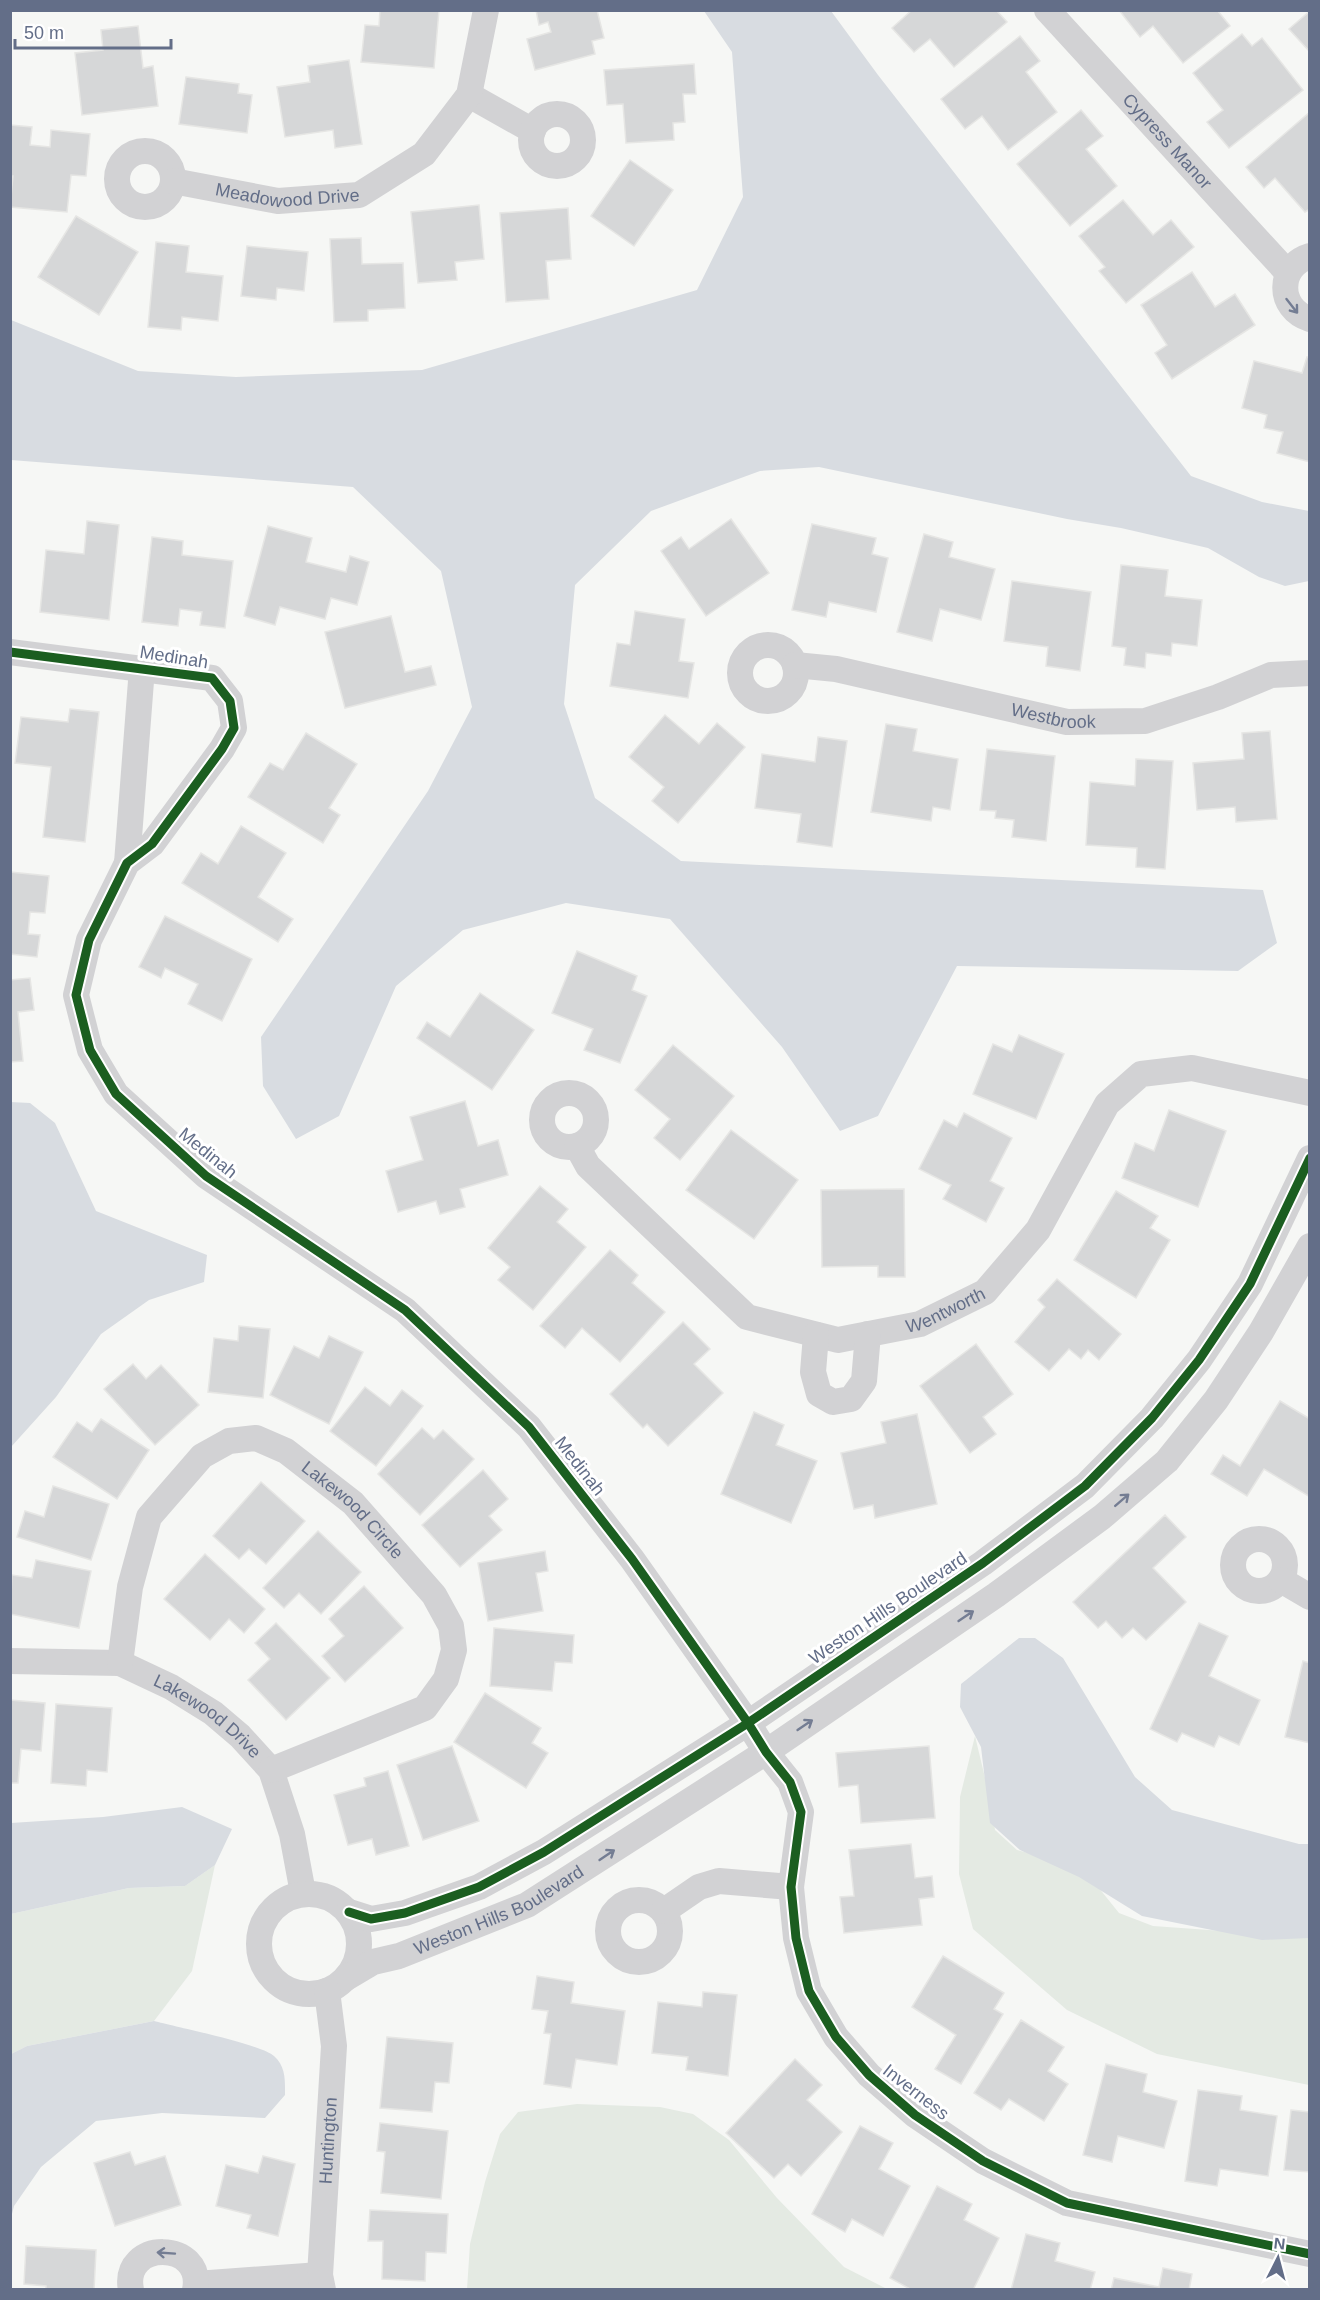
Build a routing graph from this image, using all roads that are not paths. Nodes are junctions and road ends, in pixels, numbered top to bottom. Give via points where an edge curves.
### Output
1 (486, 10) edge
2 (1047, 10) edge
3 (469, 95) junction
4 (533, 131) dead end
5 (173, 181) dead end
6 (1310, 256) edge
7 (1287, 272) junction
8 (1310, 319) edge
9 (10, 651) edge
10 (795, 665) dead end
11 (142, 668) junction
12 (1310, 674) edge
13 (127, 863) junction
14 (1310, 1093) edge
15 (577, 1146) dead end
16 (1310, 1158) edge
17 (1310, 1246) edge
18 (868, 1334) junction
19 (816, 1335) junction
20 (1281, 1580) dead end
21 (1310, 1598) edge
22 (10, 1661) edge
23 (120, 1663) junction
24 (748, 1723) junction
25 (766, 1752) junction
26 (271, 1770) junction
27 (791, 1887) junction
28 (303, 1893) junction
29 (664, 1911) dead end
30 (349, 1912) junction
31 (337, 1984) junction
32 (1310, 2254) edge
33 (322, 2282) edge
34 (195, 2287) edge
35 (131, 2289) edge

1 - 3 street, Meadowood Drive
2 - 7 street, Cypress Manor
3 - 4 street
3 - 5 street, Meadowood Drive via 424,154 358,195 278,201
6 - 7 street via 1296,262
7 -> 8 street via 1285,298 1291,309
9 - 11 street, Medinah
10 - 12 street, Westbrook via 836,669 1067,722 1145,721 1271,675
11 - 13 street
11 - 13 street, Medinah via 212,678 230,701 234,728 152,844
13 - 24 street, Medinah via 89,940 76,995 90,1050 116,1094 206,1176 405,1310 530,1427 632,1559
14 - 18 street, Wentworth via 1191,1068 1141,1074 1107,1104 1038,1230 985,1292 920,1324
15 - 19 street, Wentworth via 588,1166 747,1317
16 - 24 street, Weston Hills Boulevard via 1250,1284 1199,1360 1152,1418 1084,1486 983,1563
25 -> 17 street, Weston Hills Boulevard via 996,1595 1102,1517 1167,1461 1242,1361
18 - 19 street, Wentworth via 838,1340
18 - 19 street via 864,1381 851,1399 833,1402 819,1394 813,1372
20 - 21 street
22 - 23 street, Lakewood Drive
23 - 26 street, Lakewood Drive via 171,1687 213,1713
23 - 26 street, Lakewood Circle via 130,1587 149,1517 202,1456 229,1441 256,1438 286,1450 353,1503 434,1595 451,1626 454,1650 446,1678 425,1708
24 - 25 street, Inverness
24 - 30 street, Weston Hills Boulevard via 544,1852 479,1887 405,1913 371,1919
25 - 27 street, Inverness via 790,1782 801,1812
31 -> 25 street, Weston Hills Boulevard via 373,1962 399,1956 527,1905
26 - 28 street, Lakewood Drive via 292,1834
27 - 29 street via 719,1881 699,1887
27 - 32 street, Inverness via 796,1938 809,1991 836,2037 869,2075 915,2115 983,2161 1067,2203
28 - 30 street via 326,1896
28 - 31 street via 272,1910 263,1924 260,1956 272,1978 289,1990 315,1994
30 - 31 street via 360,1948 358,1958
31 - 33 street, Huntington
33 - 34 street
34 -> 35 street via 194,2271 187,2260 163,2250 140,2260 132,2271

